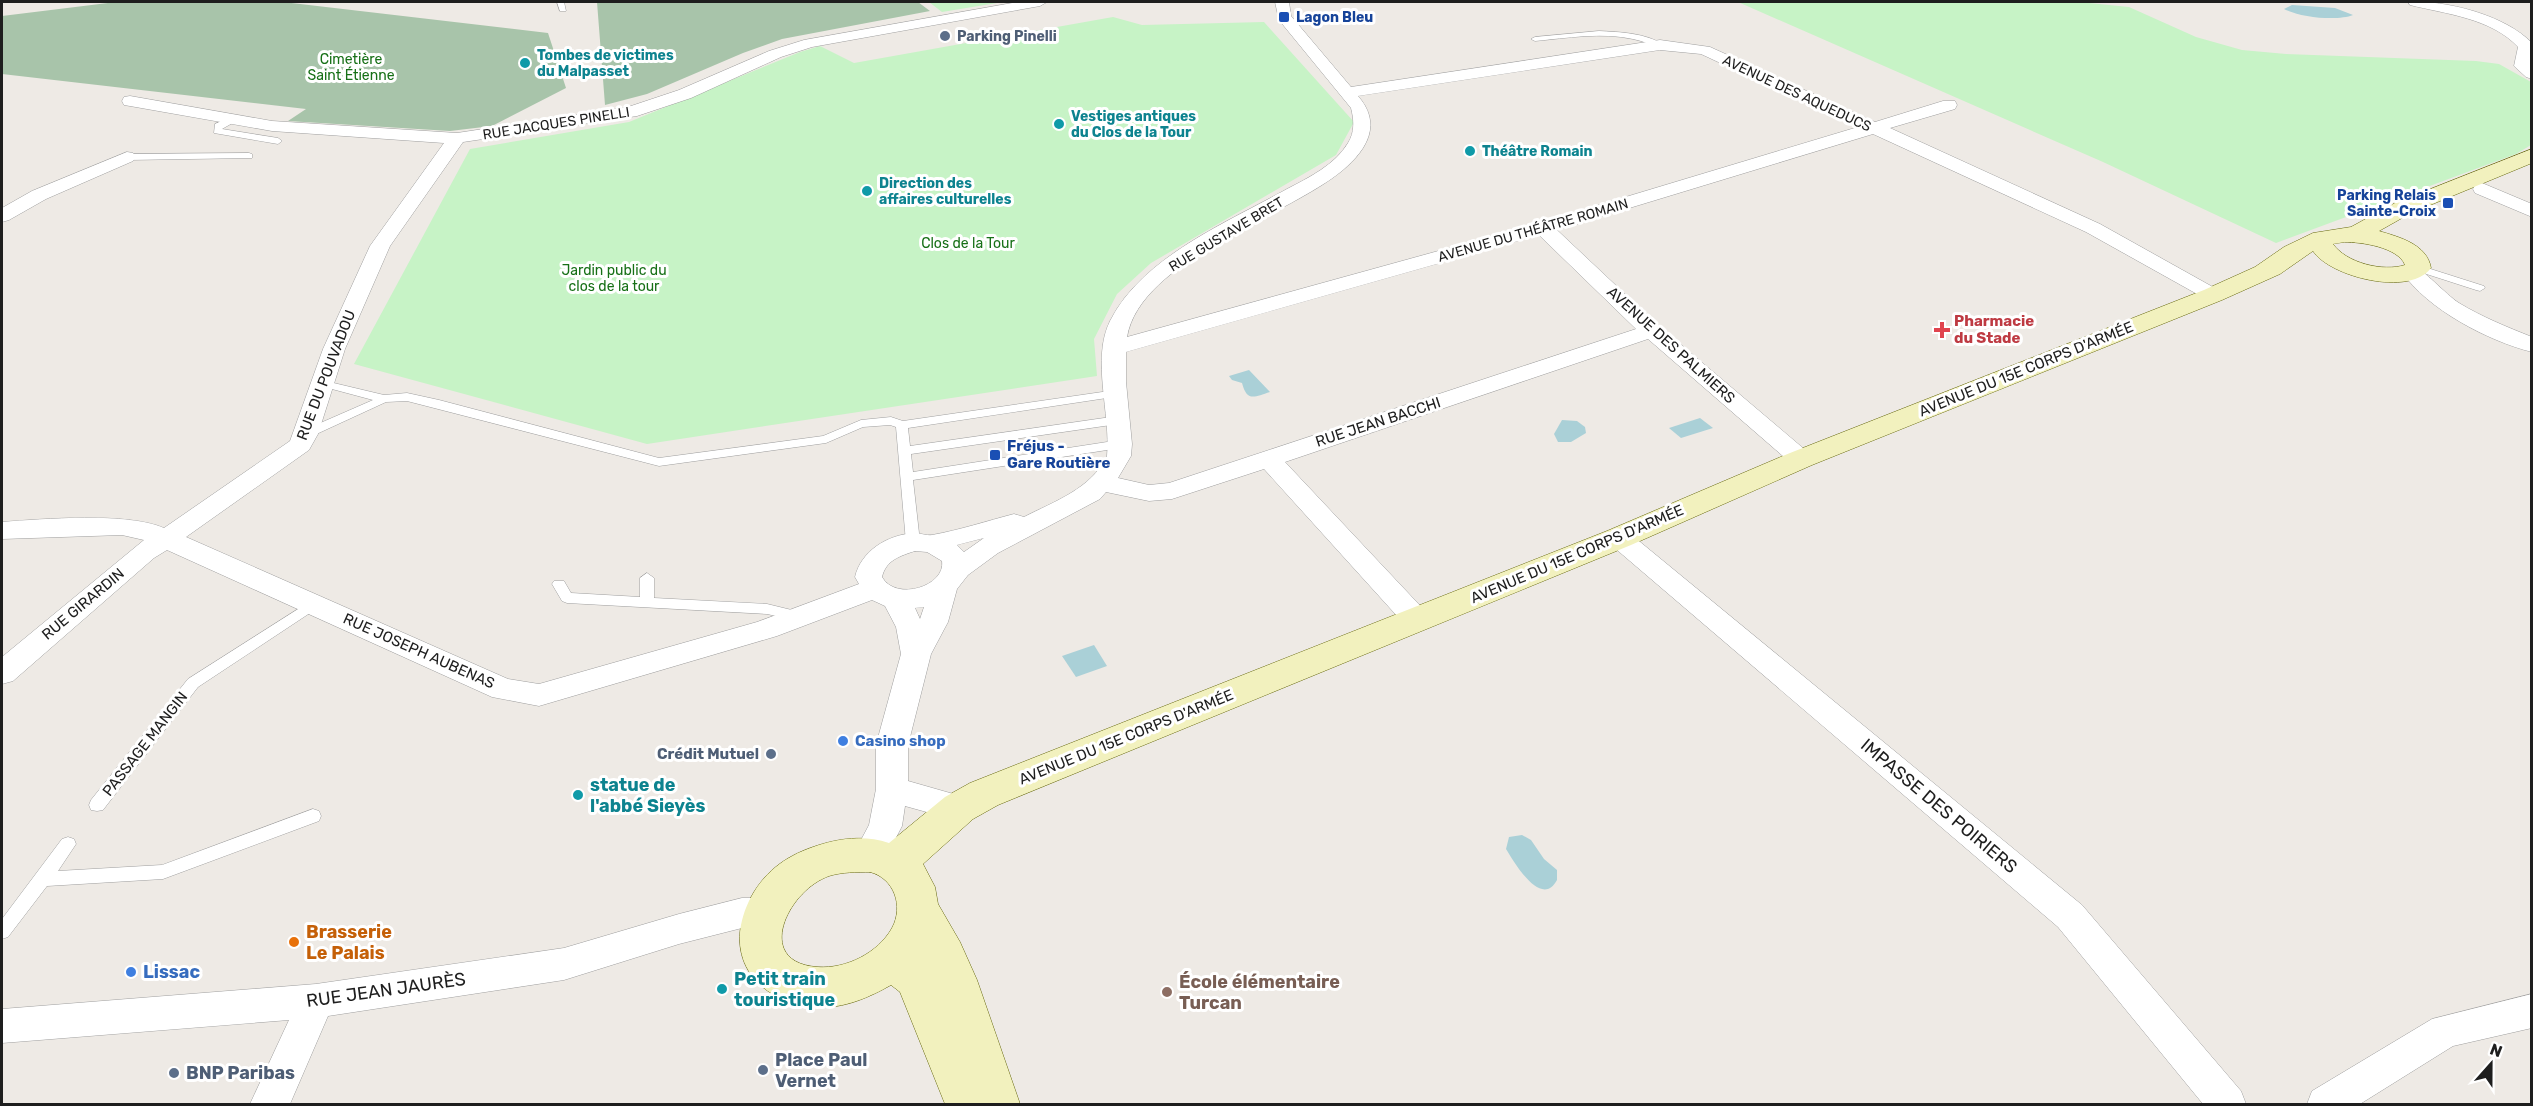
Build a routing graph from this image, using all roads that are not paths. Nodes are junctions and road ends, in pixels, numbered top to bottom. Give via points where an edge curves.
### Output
1 (1040, 2) edge
2 (1282, 2) edge
3 (2415, 2) edge
4 (1535, 39) dead end
5 (1660, 45) junction
6 (2532, 74) edge
7 (1349, 92) junction
8 (130, 101) dead end
9 (1949, 105) dead end
10 (233, 119) junction
11 (1874, 128) junction
12 (456, 138) junction
13 (278, 141) dead end
14 (2532, 155) edge
15 (249, 156) dead end
16 (127, 157) joint
17 (2532, 167) edge
18 (2482, 189) junction
19 (2532, 211) edge
20 (2, 216) edge
21 (1543, 228) junction
22 (2356, 234) junction
23 (2322, 238) junction
24 (2399, 246) junction
25 (2340, 262) junction
26 (2273, 268) junction
27 (2415, 270) junction
28 (2480, 288) dead end
29 (2213, 295) junction
30 (1651, 330) junction
31 (2532, 345) edge
32 (1114, 348) junction
33 (321, 383) junction
34 (1116, 394) junction
35 (384, 399) junction
36 (896, 423) junction
37 (1119, 432) junction
38 (306, 434) junction
39 (904, 451) junction
40 (1268, 458) junction
41 (1802, 459) junction
42 (906, 477) junction
43 (1103, 483) junction
44 (1050, 513) junction
45 (2, 530) edge
46 (167, 538) junction
47 (1619, 538) junction
48 (924, 543) junction
49 (647, 578) dead end
50 (950, 578) junction
51 (558, 584) dead end
52 (884, 594) junction
53 (647, 602) junction
54 (314, 604) junction
55 (799, 616) junction
56 (1417, 620) junction
57 (916, 654) junction
58 (2, 673) edge
59 (892, 789) junction
60 (97, 805) dead end
61 (959, 808) junction
62 (314, 816) dead end
63 (68, 844) dead end
64 (882, 859) junction
65 (41, 879) junction
66 (920, 910) junction
67 (763, 913) junction
68 (2, 932) edge
69 (893, 960) junction
70 (316, 1001) junction
71 (2532, 1011) edge
72 (2, 1026) edge
73 (270, 1104) edge
74 (969, 1104) edge
75 (996, 1104) edge
76 (2227, 1104) edge
77 (2326, 1104) edge

1 - 12 street, RUE JACQUES PINELLI via 809,43 631,112
2 - 7 street, RUE GUSTAVE BRET via 1284,18
3 - 6 street via 2487,21 2513,33 2526,46 2522,66
4 - 5 lane via 1616,35
5 - 7 street, AVENUE DES AQUEDUCS
5 - 11 street, AVENUE DES AQUEDUCS via 1704,50
7 - 32 street, RUE GUSTAVE BRET via 1364,122 1351,153 1317,180 1158,274 1135,298 1120,322
8 - 10 street, RUE JACQUES PINELLI
9 - 11 street, AVENUE DU THÉÂTRE ROMAIN
10 - 12 street, RUE JACQUES PINELLI via 272,126
10 - 13 lane via 218,126 217,131
11 - 21 street, AVENUE DU THÉÂTRE ROMAIN
11 - 29 street, AVENUE DES AQUEDUCS via 2093,228
12 - 33 street, RUE DU POUVADOU via 380,246
14 - 22 main road via 2403,208
15 - 16 lane
16 - 20 street via 39,195
17 - 18 main road
18 - 19 street
18 - 24 main road via 2402,222 2396,233
21 - 30 street, AVENUE DES PALMIERS
21 - 32 street, AVENUE DU THÉÂTRE ROMAIN
22 - 23 main road, AVENUE DU 15E CORPS D'ARMÉE
22 - 24 main road
23 - 25 main road via 2322,249
23 - 26 main road, AVENUE DU 15E CORPS D'ARMÉE via 2292,252
24 - 27 main road via 2418,262
25 - 26 main road, AVENUE DU 15E CORPS D'ARMÉE
25 - 27 main road via 2374,273 2403,274
26 - 29 main road, AVENUE DU 15E CORPS D'ARMÉE
27 - 28 lane
27 - 31 street via 2426,288 2453,311
29 - 41 main road, AVENUE DU 15E CORPS D'ARMÉE
30 - 40 street, RUE JEAN BACCHI
30 - 41 street, AVENUE DES PALMIERS
32 - 34 street, RUE GUSTAVE BRET
33 - 35 lane
33 - 38 street, RUE DU POUVADOU
34 - 36 lane
34 - 37 street, RUE GUSTAVE BRET
35 - 36 lane via 407,397 439,404 659,462 826,439 861,424
35 - 38 lane
36 - 39 lane
37 - 39 lane
37 - 42 lane
37 - 43 street, RUE GUSTAVE BRET via 1119,456
38 - 46 street, RUE DU POUVADOU via 300,445
39 - 42 lane
40 - 43 street, RUE JEAN BACCHI via 1161,493
40 - 56 street
41 - 47 main road, AVENUE DU 15E CORPS D'ARMÉE
42 - 48 lane
43 - 44 street, RUE GUSTAVE BRET
44 - 48 street, RUE GUSTAVE BRET
44 - 50 street, RUE GUSTAVE BRET via 989,547
45 - 46 street, RUE JOSEPH AUBENAS via 122,527
46 - 54 street, RUE JOSEPH AUBENAS
46 - 58 street, RUE GIRARDIN via 144,552
47 - 56 main road, AVENUE DU 15E CORPS D'ARMÉE
47 - 76 street, IMPASSE DES POIRIERS via 2070,916
48 - 50 street via 950,552 956,560
48 - 52 street, RUE GUSTAVE BRET via 888,550 871,564 868,581
49 - 53 lane
50 - 52 street, RUE GUSTAVE BRET via 927,596
50 - 57 street via 934,622
51 - 53 lane via 567,598
52 - 55 street, RUE JOSEPH AUBENAS
52 - 57 street via 910,627
53 - 55 lane via 767,609
54 - 55 street, RUE JOSEPH AUBENAS via 503,689 539,695 767,629
54 - 60 lane, PASSAGE MANGIN via 192,683
56 - 61 main road, AVENUE DU 15E CORPS D'ARMÉE via 984,794
57 - 59 street via 892,745
59 - 61 street
59 - 64 street
61 - 64 main road, AVENUE DU 15E CORPS D'ARMÉE
62 - 65 lane via 164,872
63 - 65 lane
64 - 66 main road via 914,883
64 - 67 main road via 838,856 807,867 781,887
65 - 68 lane
66 - 69 main road via 912,936
66 - 75 main road via 950,965
67 - 69 main road via 759,934 764,958 782,978 809,987 842,986 869,976
67 - 70 street, RUE JEAN JAURÈS via 742,913 689,926 564,964
69 - 74 main road via 917,979
70 - 72 street, RUE JEAN JAURÈS
70 - 73 street
71 - 77 street via 2445,1031

